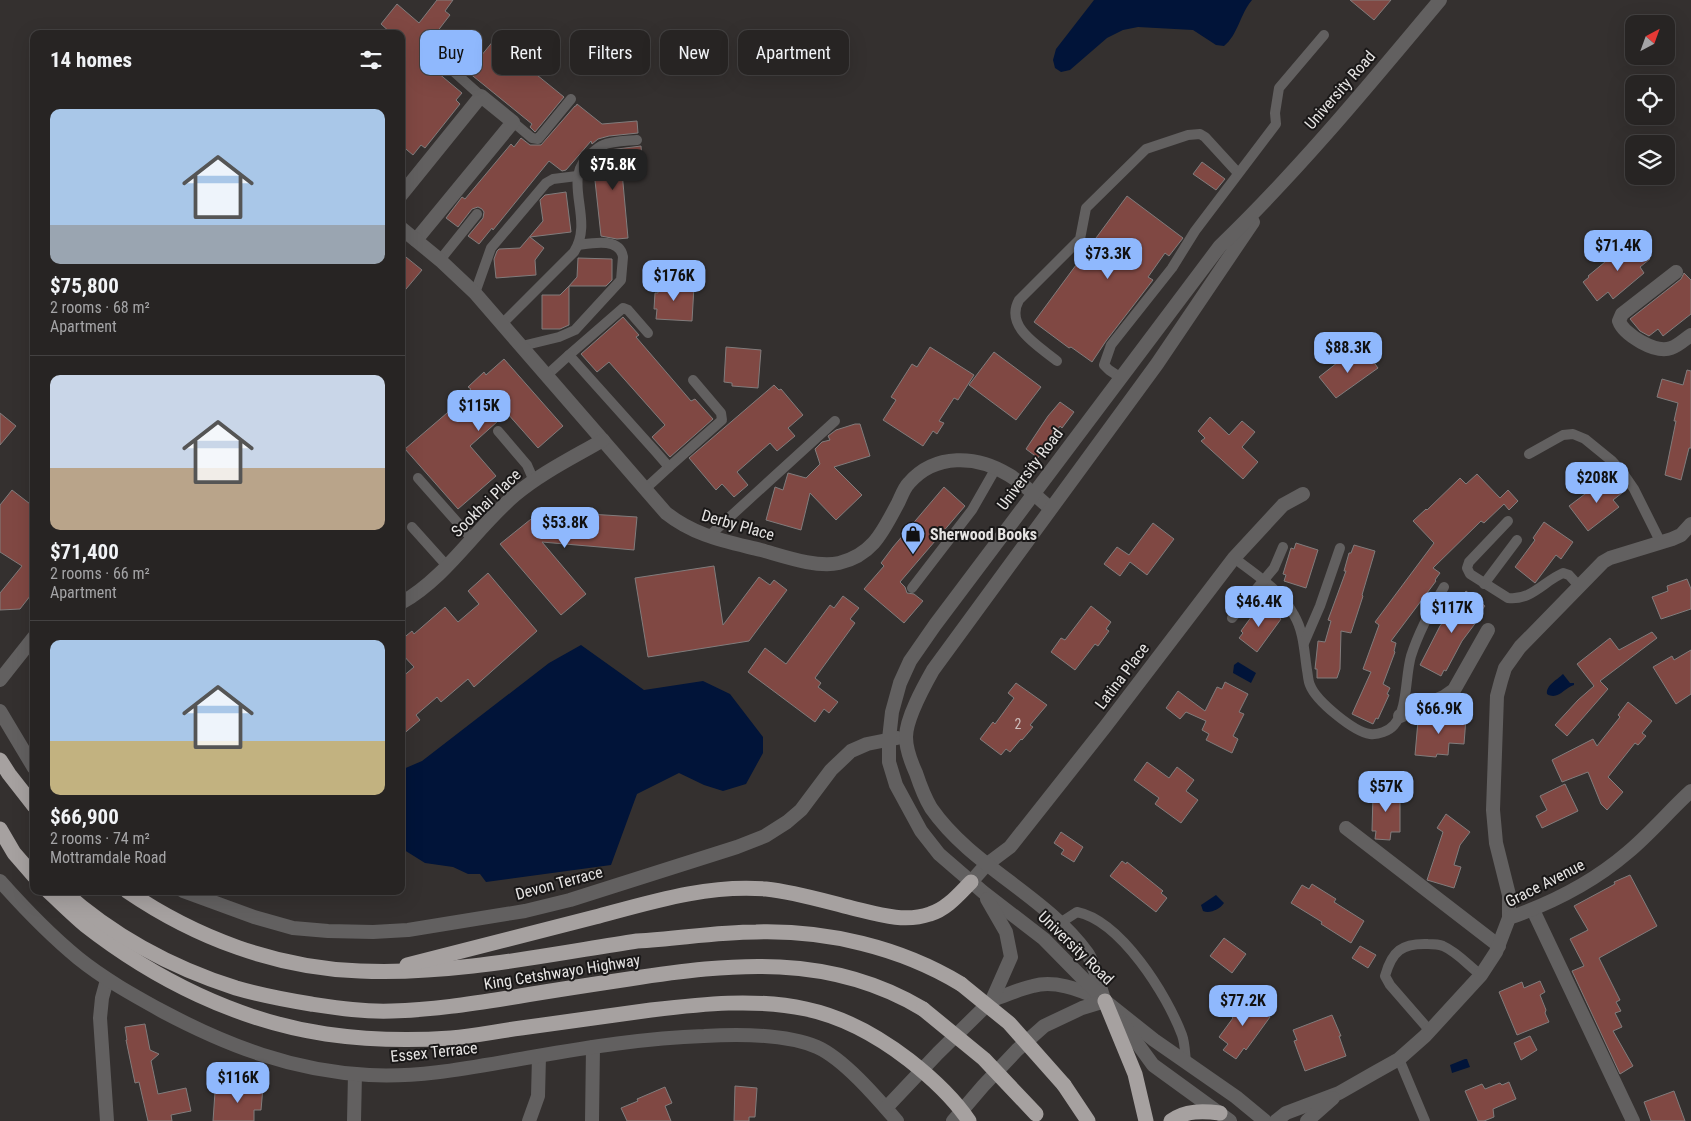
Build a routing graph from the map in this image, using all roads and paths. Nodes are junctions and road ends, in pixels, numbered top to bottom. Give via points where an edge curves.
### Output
1 (1440, 0) edge
2 (1324, 35) dead end
3 (458, 75) edge
4 (482, 96) junction
5 (571, 100) dead end
6 (513, 122) junction
7 (637, 140) dead end
8 (1238, 173) junction
9 (577, 176) junction
10 (405, 190) edge
11 (1266, 202) junction
12 (477, 214) dead end
13 (405, 231) edge
14 (416, 240) junction
15 (578, 245) junction
16 (440, 260) junction
17 (1676, 272) dead end
18 (475, 293) junction
19 (502, 324) junction
20 (648, 333) dead end
21 (1691, 335) edge
22 (522, 346) junction
23 (569, 354) junction
24 (1057, 361) dead end
25 (547, 376) junction
26 (1121, 378) junction
27 (693, 380) dead end
28 (1138, 389) junction
29 (835, 420) dead end
30 (498, 432) dead end
31 (603, 440) junction
32 (1529, 454) dead end
33 (669, 467) junction
34 (996, 468) junction
35 (418, 478) dead end
36 (534, 481) junction
37 (645, 488) junction
38 (1033, 494) junction
39 (1303, 494) dead end
40 (1050, 508) junction
41 (1508, 521) dead end
42 (1691, 524) edge
43 (412, 527) dead end
44 (709, 536) junction
45 (472, 539) junction
46 (1517, 540) dead end
47 (1661, 543) junction
48 (1283, 547) dead end
49 (1340, 548) dead end
50 (1234, 558) junction
51 (447, 566) junction
52 (1263, 580) junction
53 (1484, 584) junction
54 (1579, 586) junction
55 (1444, 587) dead end
56 (912, 588) dead end
57 (405, 601) edge
58 (1232, 618) dead end
59 (1488, 630) dead end
60 (30, 642) edge
61 (1303, 644) junction
62 (0, 680) edge
63 (0, 711) edge
64 (1400, 716) junction
65 (906, 736) junction
66 (889, 739) junction
67 (0, 760) edge
68 (30, 761) edge
69 (1691, 791) edge
70 (30, 801) edge
71 (0, 825) edge
72 (1346, 828) dead end
73 (0, 829) edge
74 (30, 859) edge
75 (986, 865) junction
76 (30, 871) edge
77 (0, 881) edge
78 (971, 882) junction
79 (983, 892) junction
80 (52, 895) edge
81 (68, 895) edge
82 (133, 895) edge
83 (194, 895) edge
84 (1532, 910) junction
85 (1509, 918) junction
86 (1060, 923) junction
87 (1499, 946) junction
88 (380, 972) junction
89 (1481, 975) junction
90 (107, 980) junction
91 (992, 1000) junction
92 (1105, 1001) junction
93 (1430, 1031) junction
94 (593, 1047) junction
95 (539, 1056) junction
96 (1399, 1059) junction
97 (1186, 1062) junction
98 (922, 1070) junction
99 (355, 1074) junction
100 (1339, 1093) junction
101 (886, 1108) junction
102 (1039, 1117) edge
103 (1225, 1117) edge
104 (961, 1118) edge
105 (107, 1121) edge
106 (354, 1121) edge
107 (529, 1121) edge
108 (592, 1121) edge
109 (897, 1121) edge
110 (1088, 1121) edge
111 (1146, 1121) edge
112 (1171, 1121) edge
113 (1264, 1121) edge
114 (1276, 1121) edge
115 (1307, 1121) edge
116 (1425, 1121) edge
117 (1632, 1121) edge

1 - 11 street, University Road
2 - 8 lane via 1279,88 1276,124
3 - 4 lane
4 - 6 street
4 - 10 street
5 - 6 lane via 538,139 532,138
6 - 14 street
7 - 9 lane via 603,145 590,154 580,166
8 - 24 lane via 1205,137 1188,135 1146,149 1086,208 1080,239 1019,300 1015,308 1015,319 1021,330
8 - 26 lane via 1195,230 1172,268 1111,345 1104,365
9 - 15 lane via 582,229
9 - 18 lane via 553,179 546,184 492,248
11 - 26 street, University Road via 1220,246
11 - 28 street, University Road
12 - 16 lane
13 - 14 street, Derby Place
14 - 16 street, Derby Place
15 - 19 lane
15 - 22 lane via 602,242 618,247 624,257 620,280 575,330
16 - 18 street, Derby Place
17 - 21 street via 1622,314 1619,321 1642,342 1656,348 1671,349
18 - 19 street, Derby Place
19 - 22 street, Derby Place
20 - 23 lane via 623,308
22 - 25 street, Derby Place
23 - 25 lane
23 - 33 lane
25 - 31 street, Derby Place
26 - 28 street
26 - 38 street, University Road
27 - 33 lane via 721,413 722,420
28 - 40 street, University Road
29 - 44 lane
30 - 36 lane via 527,465
31 - 36 street, Sookhai Place
31 - 37 street, Derby Place
32 - 47 lane via 1563,435 1573,434 1585,439 1623,473
33 - 37 lane
34 - 38 street, Derby Place
34 - 44 street, Derby Place via 968,459 936,463 908,484 887,527 874,542 858,556 838,563 820,564
34 - 56 lane via 972,510
35 - 45 lane
36 - 45 street, Sookhai Place via 514,495
37 - 44 street, Derby Place via 677,521
38 - 40 street, Derby Place
38 - 66 street, University Road via 910,661 892,712
39 - 50 street, Latina Place via 1283,504
40 - 65 street, University Road via 933,670 912,711
41 - 53 lane via 1468,565 1470,574
42 - 47 street via 1681,535
43 - 51 lane
45 - 51 street, Sookhai Place
46 - 53 lane
47 - 54 street via 1610,558
48 - 52 lane via 1274,568
49 - 61 lane
50 - 52 lane
50 - 75 street, Latina Place via 1010,847
51 - 57 street, Sookhai Place via 421,591
52 - 58 lane
52 - 61 lane via 1294,614
53 - 54 lane via 1502,596 1514,599 1527,596 1563,573
54 - 85 street via 1520,646 1505,668 1499,688 1494,827 1509,894
55 - 64 lane via 1425,621 1411,657
59 - 64 street via 1454,690
60 - 62 street
61 - 64 lane via 1310,685 1321,701 1356,730 1380,734 1393,727
63 - 68 street
65 - 66 street, Devon Terrace
65 - 75 street, University Road via 919,784 931,807 956,837
66 - 78 street, University Road via 889,762 896,785 921,832 939,854
66 - 83 street, Devon Terrace via 851,751 831,770 801,810 765,836 598,891 525,911 408,930 328,931 294,928 254,918
67 - 70 highway
69 - 84 street, Grace Avenue via 1608,868 1579,887
71 - 74 highway
72 - 87 street
73 - 76 highway
75 - 78 street, Latina Place
75 - 86 street, University Road
77 - 90 street, Essex Terrace via 63,945
78 - 79 street, University Road
78 - 88 highway via 948,905 916,917 879,914 767,889 704,890
79 - 91 street via 1006,932 1011,957
79 - 92 street, University Road via 1044,939
80 - 98 highway via 84,924 159,976 240,1012 324,1034 405,1040 454,1038 674,1007 741,1002 807,1009 840,1019 891,1047
81 - 102 highway, King Cetshwayo Highway, bridge via 108,926 182,968 237,988 346,1009 392,1011 463,1005 660,974 750,965 826,971 882,987 923,1009 984,1059
82 - 88 highway, King Cetshwayo Highway via 184,926 266,957 332,969
84 - 85 street, Grace Avenue
84 - 117 street
85 - 87 street, Grace Avenue
86 - 92 street, University Road via 1088,954
86 - 97 lane via 1076,912 1086,914 1104,925 1132,952 1150,974 1183,1037
87 - 89 street, Grace Avenue
88 - 110 highway, King Cetshwayo Highway, bridge via 438,970 637,941 734,932 786,931 848,940 886,950 961,984 1009,1023 1064,1085
89 - 93 street, Grace Avenue
89 - 93 lane via 1451,950 1436,944 1410,944 1395,955 1385,976
90 - 99 street, Essex Terrace via 186,1024 230,1044 278,1060
90 - 105 street via 100,1018
91 - 92 street via 1047,984 1078,989
91 - 98 street
92 - 97 street
92 - 103 street via 1152,1065
92 - 104 street via 1044,1026 983,1086
92 - 111 highway via 1135,1074
93 - 96 street, Grace Avenue
94 - 95 street, Essex Terrace
94 - 101 street, Essex Terrace via 670,1037 736,1034 794,1040 827,1052
94 - 108 street
95 - 99 street, Essex Terrace via 410,1075
95 - 107 street via 538,1096
96 - 100 street, Grace Avenue
96 - 116 lane
97 - 113 street
98 - 101 street
98 - 104 highway via 943,1088
99 - 106 street
100 - 114 street, Grace Avenue via 1286,1113
100 - 115 street, Grace Avenue
101 - 109 street, Essex Terrace
103 - 112 highway via 1203,1111

